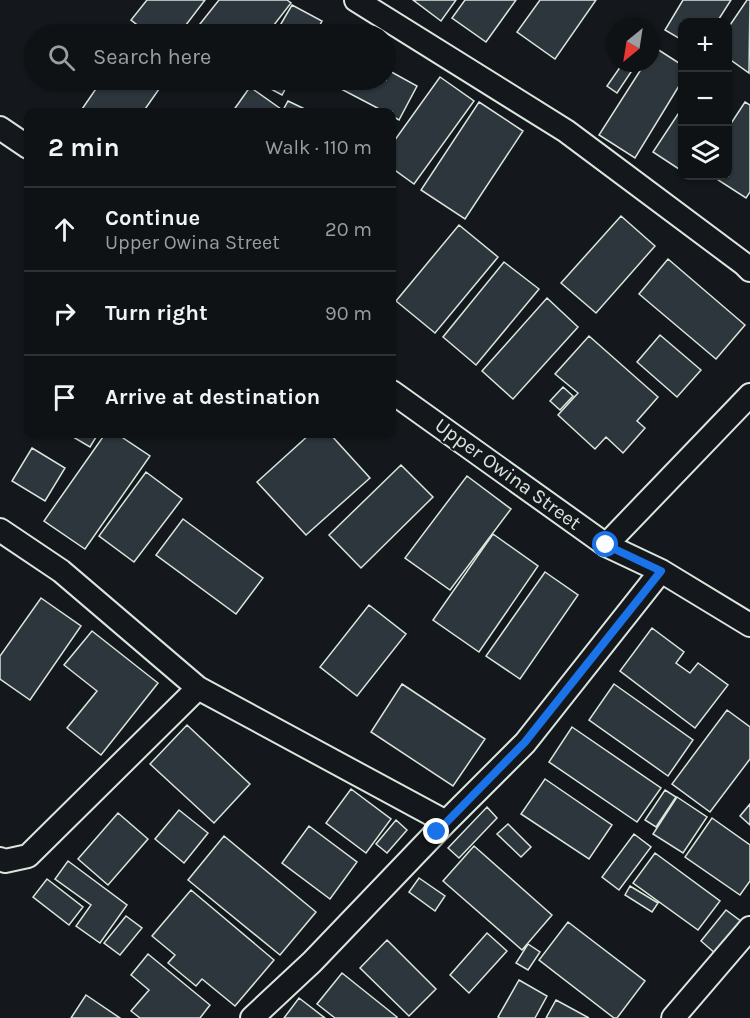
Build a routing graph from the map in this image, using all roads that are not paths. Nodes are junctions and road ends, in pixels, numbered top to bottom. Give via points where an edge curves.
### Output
1 (356, 0) edge
2 (394, 24) edge
3 (396, 25) edge
4 (0, 128) edge
5 (24, 144) edge
6 (750, 270) edge
7 (396, 395) edge
8 (750, 395) edge
9 (0, 530) edge
10 (606, 545) junction
11 (661, 571) junction
12 (750, 625) edge
13 (198, 688) junction
14 (446, 822) junction
15 (0, 860) edge
16 (750, 928) edge
17 (252, 1018) edge
18 (673, 1018) edge

1 - 2 street
3 - 6 street via 566,131
4 - 5 street
7 - 10 street, Upper Owina Street
8 - 10 street
9 - 13 street via 61,571
10 - 11 street, Upper Owina Street
11 - 12 street, Upper Owina Street
11 - 14 street via 525,742
13 - 14 street
13 - 15 street via 28,856
14 - 17 street via 312,962
16 - 18 street

